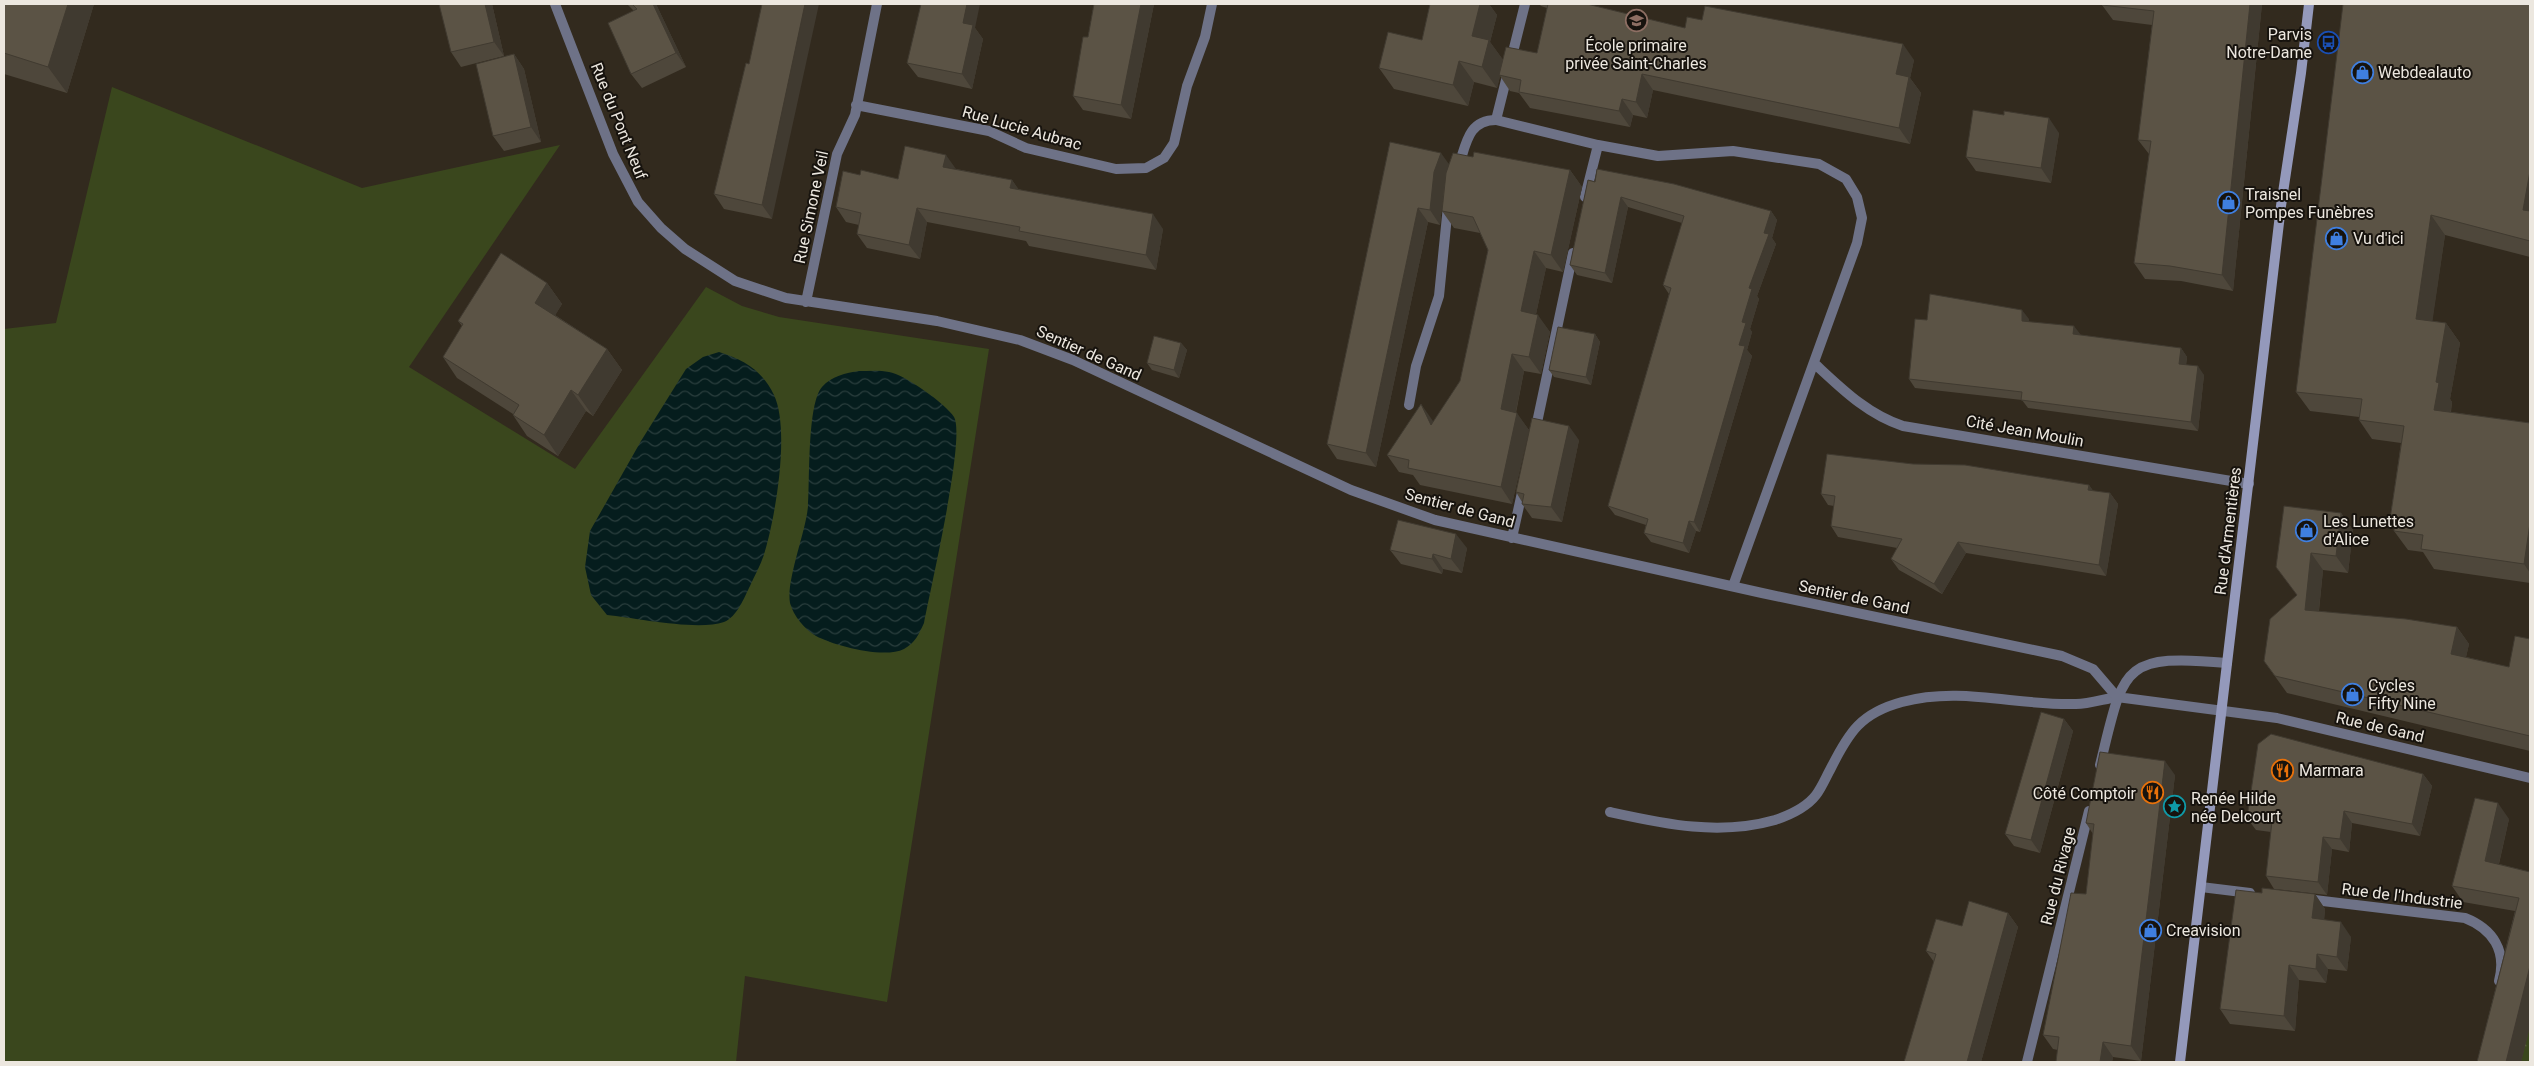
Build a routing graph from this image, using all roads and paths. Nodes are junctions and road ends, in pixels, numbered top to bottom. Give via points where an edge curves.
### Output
1 (555, 4) edge
2 (877, 4) edge
3 (1212, 4) edge
4 (1525, 4) edge
5 (2309, 4) edge
6 (856, 105) junction
7 (1496, 120) junction
8 (1598, 145) junction
9 (1454, 176) edge
10 (1450, 195) edge
11 (1582, 211) edge
12 (1576, 240) edge
13 (806, 302) junction
14 (1815, 364) junction
15 (1409, 405) dead end
16 (1533, 442) edge
17 (1524, 480) edge
18 (2249, 484) junction
19 (1512, 538) junction
20 (1734, 586) junction
21 (2228, 663) junction
22 (2117, 697) junction
23 (2222, 711) junction
24 (2098, 774) edge
25 (2530, 778) edge
26 (2091, 803) edge
27 (1610, 812) dead end
28 (2201, 887) junction
29 (2260, 894) edge
30 (2299, 898) edge
31 (2496, 991) edge
32 (2027, 1062) edge
33 (2180, 1062) edge

1 - 13 street, Rue du Pont Neuf via 620,171 638,202 685,249 718,272 770,294
2 - 6 street, Rue Simone Veil
3 - 6 street, Rue Lucie Aubrac via 1174,143 1164,158 1146,168 1116,169 1026,148 989,132
4 - 7 street
5 - 18 main road, Rue d'Armentières via 2302,73 2281,206
6 - 13 street, Rue Simone Veil via 837,154
7 - 8 street
7 - 9 street via 1482,122 1473,128
8 - 11 street
8 - 14 street via 1658,156 1733,151 1819,164 1846,179 1861,208 1860,231
10 - 15 street via 1439,296 1416,366
12 - 16 street
13 - 19 street, Sentier de Gand via 937,321 1020,340 1074,360 1380,502 1435,520
14 - 18 street, Cité Jean Moulin via 1859,405 1903,426
14 - 20 street
17 - 19 street
18 - 21 main road, Rue d'Armentières
19 - 20 street, Sentier de Gand
20 - 22 street, Sentier de Gand via 2068,658 2093,669
21 - 22 street via 2174,659 2152,662 2133,672
21 - 23 main road, Rue d'Armentières
22 - 23 street
22 - 24 street
22 - 27 street via 2078,704 1954,694 1920,698 1884,708 1855,726 1816,795 1803,807 1786,816 1742,828 1688,827
23 - 25 street, Rue de Gand via 2285,720
23 - 28 main road, Rue d'Armentières
26 - 32 street, Rue du Rivage
28 - 29 street
28 - 33 main road, Rue d'Armentières
30 - 31 street, Rue de l'Industrie via 2465,918 2479,923 2495,940 2500,954 2501,973

